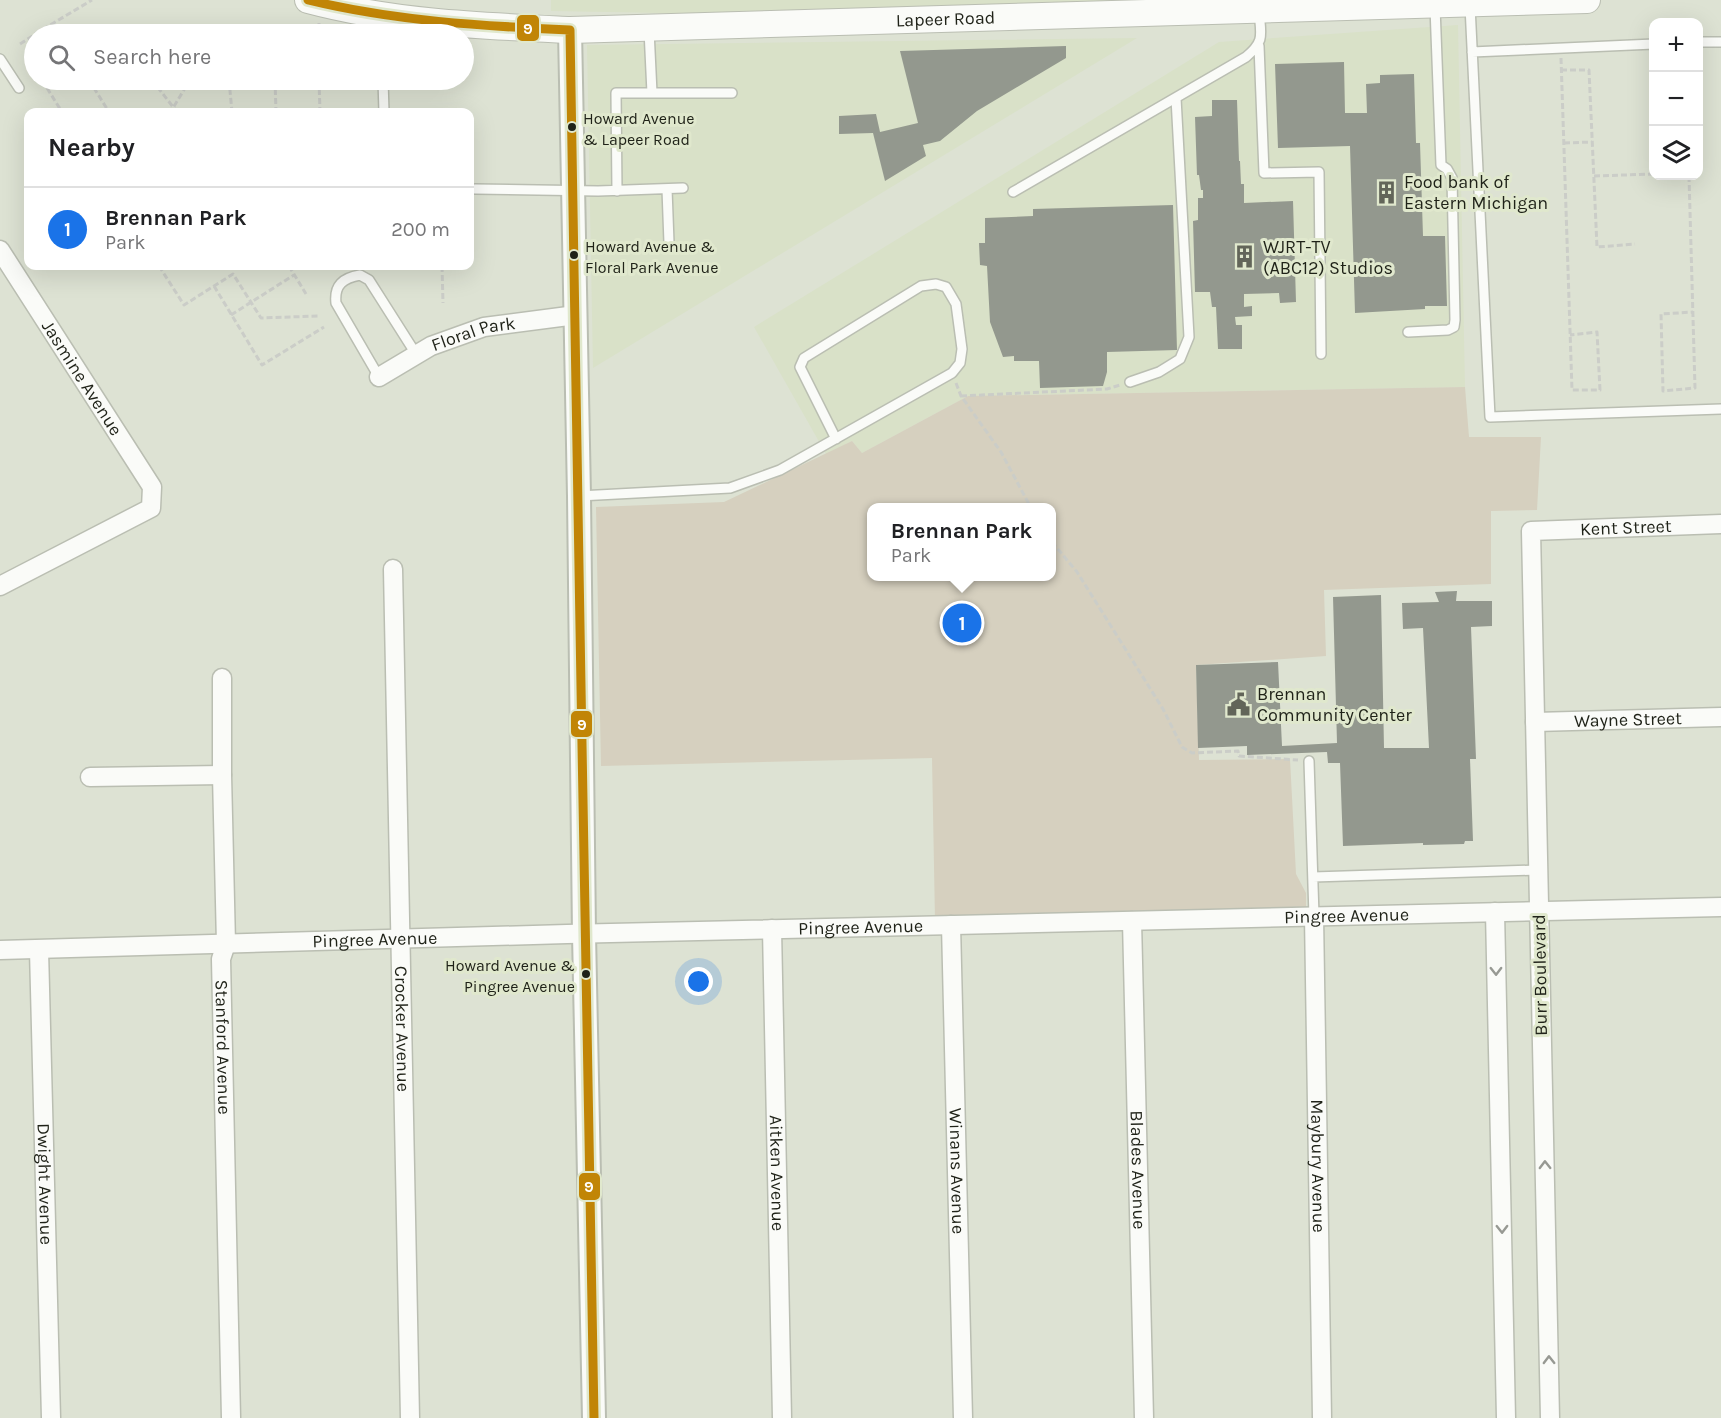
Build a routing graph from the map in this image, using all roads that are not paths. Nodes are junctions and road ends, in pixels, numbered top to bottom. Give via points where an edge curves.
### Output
1 (1587, 0) edge
2 (1470, 3) junction
3 (1435, 5) junction
4 (316, 6) edge
5 (1259, 10) junction
6 (377, 24) edge
7 (474, 26) edge
8 (649, 27) junction
9 (570, 30) junction
10 (1703, 42) edge
11 (1721, 42) edge
12 (1649, 44) edge
13 (1259, 46) junction
14 (1472, 52) junction
15 (0, 59) edge
16 (18, 88) dead end
17 (383, 90) edge
18 (651, 93) junction
19 (732, 93) dead end
20 (1176, 98) junction
21 (384, 108) edge
22 (683, 188) dead end
23 (475, 189) dead end
24 (668, 189) junction
25 (574, 191) junction
26 (617, 191) junction
27 (1012, 192) dead end
28 (669, 243) dead end
29 (0, 250) edge
30 (576, 315) junction
31 (1408, 332) dead end
32 (416, 354) junction
33 (1321, 354) dead end
34 (379, 377) joint
35 (1130, 382) road end
36 (1721, 409) edge
37 (836, 439) junction
38 (579, 496) junction
39 (1721, 524) edge
40 (1532, 531) joint
41 (393, 569) dead end
42 (0, 586) edge
43 (222, 678) dead end
44 (1721, 717) edge
45 (1535, 722) junction
46 (1309, 761) road end
47 (222, 775) junction
48 (90, 777) dead end
49 (1537, 870) junction
50 (1312, 877) junction
51 (1721, 907) edge
52 (1495, 912) junction
53 (1539, 912) junction
54 (1314, 916) junction
55 (1132, 921) junction
56 (951, 925) junction
57 (772, 929) junction
58 (584, 934) junction
59 (400, 939) junction
60 (226, 944) junction
61 (0, 950) edge
62 (39, 950) junction
63 (51, 1418) edge
64 (231, 1418) edge
65 (410, 1418) edge
66 (594, 1418) edge
67 (782, 1418) edge
68 (963, 1418) edge
69 (1144, 1418) edge
70 (1322, 1418) edge
71 (1506, 1418) edge
72 (1550, 1418) edge

1 - 2 main road, Lapeer Road
2 - 3 main road, Lapeer Road
2 - 14 lane
3 - 5 main road, Lapeer Road
3 - 31 lane via 1441,165 1452,178 1455,320 1454,327 1448,330
4 - 6 main road, Lapeer Road
5 - 8 main road, Lapeer Road via 1055,12
5 - 13 lane
7 - 9 main road, Lapeer Road
8 - 9 main road, Lapeer Road
8 - 18 lane
9 - 25 street
10 - 11 lane
12 - 14 lane
13 - 20 lane
13 - 33 lane via 1264,173 1319,172
14 - 36 lane via 1490,417
15 - 16 lane
17 - 21 lane
18 - 19 lane
18 - 26 lane via 616,93
20 - 27 lane
20 - 35 lane via 1189,337 1180,359 1160,372
22 - 24 lane
23 - 25 lane
24 - 26 lane
24 - 28 lane
25 - 26 lane
25 - 30 street
29 - 42 street, Jasmine Avenue via 152,488 151,508
30 - 32 street, Floral Park via 484,327
30 - 38 street
32 - 34 street, Floral Park
32 - 34 lane via 369,280 360,275 339,283 336,303
37 - 37 lane via 952,373 960,363 956,304 946,287 921,286 804,358 800,367
37 - 38 lane via 780,470 730,488
38 - 58 street
39 - 40 street, Kent Street
40 - 45 street, Burr Boulevard
41 - 59 street, Crocker Avenue
43 - 47 street, Stanford Avenue
44 - 45 street, Wayne Street
45 - 49 street, Burr Boulevard
46 - 50 lane
47 - 48 street
47 - 60 street, Stanford Avenue
49 - 50 lane
49 - 53 street, Burr Boulevard
50 - 54 lane
51 - 53 street, Pingree Avenue
52 - 53 street, Pingree Avenue
52 - 54 street, Pingree Avenue
52 -> 71 street
72 -> 53 street, Burr Boulevard
54 - 55 street, Pingree Avenue
54 - 70 street, Maybury Avenue
55 - 56 street, Pingree Avenue
55 - 69 street, Blades Avenue
56 - 57 street, Pingree Avenue
56 - 68 street, Winans Avenue
57 - 58 street, Pingree Avenue
57 - 67 street, Aitken Avenue
58 - 59 street, Pingree Avenue
58 - 66 street
59 - 60 street, Pingree Avenue
59 - 65 street, Crocker Avenue
60 - 62 street, Pingree Avenue
60 - 64 street, Stanford Avenue via 220,959
61 - 62 street, Pingree Avenue
62 - 63 street, Dwight Avenue

